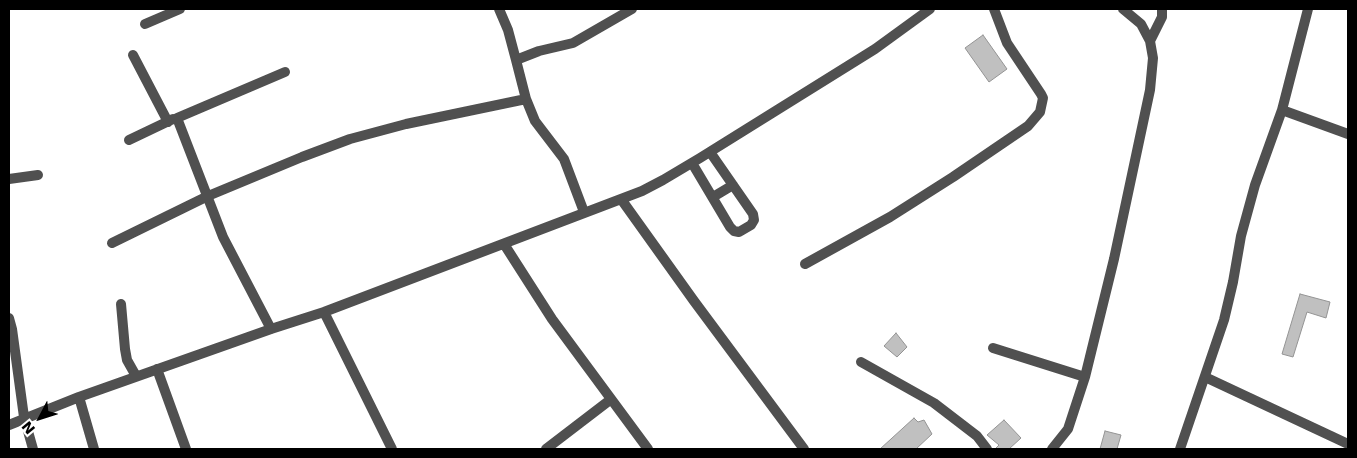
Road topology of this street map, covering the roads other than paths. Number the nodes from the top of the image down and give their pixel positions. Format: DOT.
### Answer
graph roads {
  1 [pos="180,9"];
  2 [pos="499,9"];
  3 [pos="632,9"];
  4 [pos="930,9"];
  5 [pos="994,9"];
  6 [pos="1123,9"];
  7 [pos="1162,9"];
  8 [pos="1308,9"];
  9 [pos="166,12"];
  10 [pos="145,24"];
  11 [pos="1150,41"];
  12 [pos="133,54"];
  13 [pos="516,60"];
  14 [pos="285,72"];
  15 [pos="526,100"];
  16 [pos="1282,110"];
  17 [pos="172,120"];
  18 [pos="1348,134"];
  19 [pos="129,140"];
  20 [pos="710,152"];
  21 [pos="692,163"];
  22 [pos="38,175"];
  23 [pos="9,179"];
  24 [pos="733,185"];
  25 [pos="208,196"];
  26 [pos="713,197"];
  27 [pos="621,199"];
  28 [pos="584,212"];
  29 [pos="112,243"];
  30 [pos="504,244"];
  31 [pos="805,264"];
  32 [pos="121,304"];
  33 [pos="324,312"];
  34 [pos="9,318"];
  35 [pos="271,329"];
  36 [pos="994,348"];
  37 [pos="861,362"];
  38 [pos="157,369"];
  39 [pos="136,376"];
  40 [pos="1085,377"];
  41 [pos="1205,377"];
  42 [pos="79,396"];
  43 [pos="610,400"];
  44 [pos="24,417"];
  45 [pos="9,424"];
  46 [pos="1348,444"];
  47 [pos="33,449"];
  48 [pos="94,449"];
  49 [pos="186,449"];
  50 [pos="392,449"];
  51 [pos="546,449"];
  52 [pos="648,449"];
  53 [pos="804,449"];
  54 [pos="987,449"];
  55 [pos="1052,449"];
  56 [pos="1180,449"];
  1 -- 9 [label="street"];
  2 -- 13 [label="street"];
  3 -- 13 [label="street"];
  4 -- 20 [label="street"];
  5 -- 31 [label="street"];
  6 -- 11 [label="street"];
  7 -- 11 [label="street"];
  8 -- 16 [label="street"];
  9 -- 10 [label="street"];
  11 -- 40 [label="street"];
  12 -- 17 [label="street"];
  13 -- 15 [label="street"];
  14 -- 17 [label="street"];
  15 -- 25 [label="street"];
  15 -- 28 [label="street"];
  16 -- 18 [label="street"];
  16 -- 41 [label="street"];
  17 -- 19 [label="street"];
  17 -- 25 [label="street"];
  20 -- 21 [label="street"];
  20 -- 24 [label="street"];
  21 -- 26 [label="street"];
  21 -- 27 [label="street"];
  22 -- 23 [label="street"];
  24 -- 26 [label="street"];
  24 -- 26 [label="street"];
  25 -- 29 [label="street"];
  25 -- 35 [label="street"];
  27 -- 28 [label="street"];
  27 -- 53 [label="street"];
  28 -- 30 [label="street"];
  30 -- 33 [label="street"];
  30 -- 43 [label="street"];
  32 -- 39 [label="street"];
  33 -- 35 [label="street"];
  33 -- 50 [label="street"];
  34 -- 44 [label="street"];
  35 -- 38 [label="street"];
  36 -- 40 [label="street"];
  37 -- 54 [label="street"];
  38 -- 39 [label="street"];
  38 -- 49 [label="street"];
  39 -- 42 [label="street"];
  40 -- 55 [label="street"];
  41 -- 46 [label="street"];
  41 -- 56 [label="street"];
  42 -- 44 [label="street"];
  42 -- 48 [label="street"];
  43 -- 51 [label="street"];
  43 -- 52 [label="street"];
  44 -- 45 [label="street"];
  44 -- 47 [label="street"];
}
